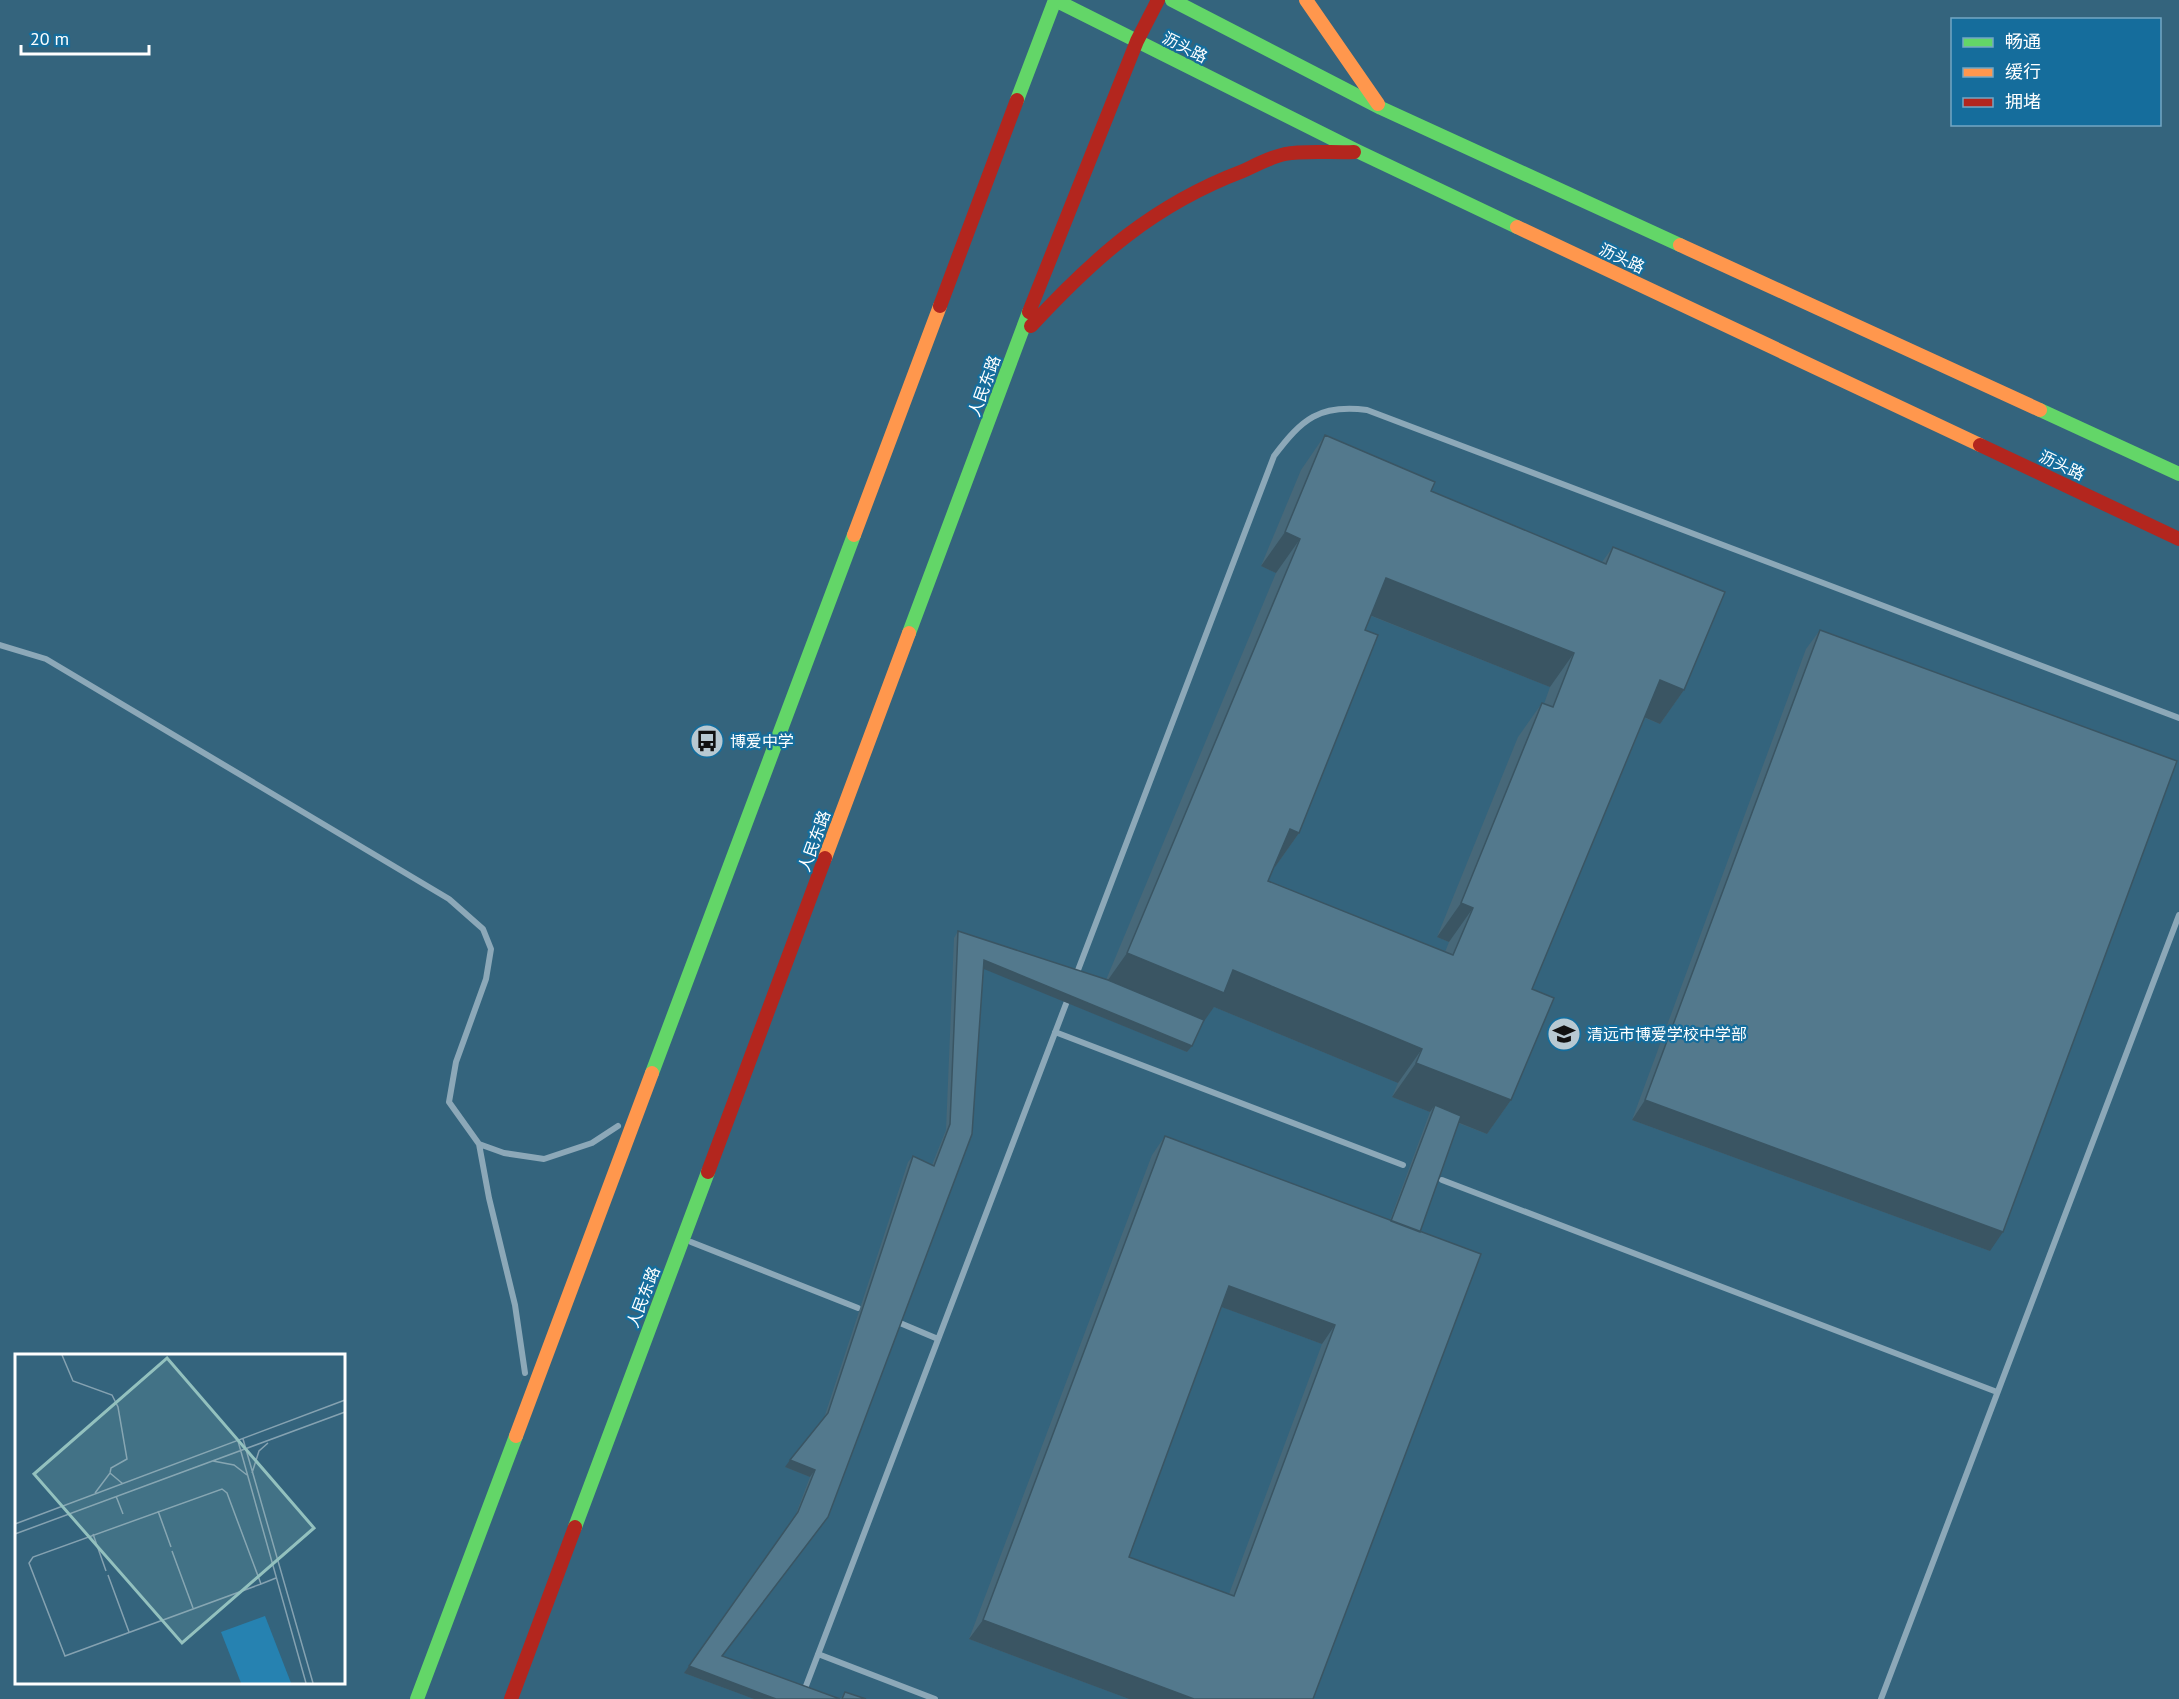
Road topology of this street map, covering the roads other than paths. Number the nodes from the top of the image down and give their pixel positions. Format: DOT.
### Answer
graph roads {
  1 [pos="1055,0"];
  2 [pos="1158,0"];
  3 [pos="1172,0"];
  4 [pos="1306,0"];
  5 [pos="1137,41"];
  6 [pos="1381,108"];
  7 [pos="1357,152"];
  8 [pos="1019,338"];
  9 [pos="2179,474"];
  10 [pos="2179,538"];
  11 [pos="0,645"];
  12 [pos="2179,718"];
  13 [pos="2179,915"];
  14 [pos="1055,1032"];
  15 [pos="637,1115"];
  16 [pos="479,1144"];
  17 [pos="1403,1165"];
  18 [pos="1442,1180"];
  19 [pos="683,1239"];
  20 [pos="858,1308"];
  21 [pos="900,1323"];
  22 [pos="938,1339"];
  23 [pos="526,1379"];
  24 [pos="1997,1392"];
  25 [pos="818,1654"];
  26 [pos="417,1699"];
  27 [pos="511,1699"];
  28 [pos="801,1699"];
  29 [pos="935,1699"];
  30 [pos="1881,1699"];
  1 -- 5 [label="main road, 沥头路"];
  1 -- 15 [label="main road"];
  2 -- 5 [label="main road, 人民东路"];
  3 -- 6 [label="main road"];
  4 -- 6 [label="main road"];
  5 -- 7 [label="main road, 沥头路"];
  5 -- 8 [label="main road, 人民东路"];
  6 -- 9 [label="main road"];
  7 -- 8 [label="main road"];
  7 -- 10 [label="main road, 沥头路"];
  8 -- 19 [label="main road, 人民东路"];
  11 -- 16 [label="street"];
  12 -- 14 [label="street"];
  13 -- 24 [label="street"];
  14 -- 17 [label="street"];
  14 -- 22 [label="street"];
  15 -- 16 [label="street"];
  15 -- 26 [label="main road"];
  16 -- 23 [label="street"];
  18 -- 24 [label="street"];
  19 -- 20 [label="street"];
  19 -- 27 [label="main road, 人民东路"];
  21 -- 22 [label="street"];
  22 -- 25 [label="street"];
  24 -- 30 [label="street"];
  25 -- 28 [label="street"];
  25 -- 29 [label="street"];
}
